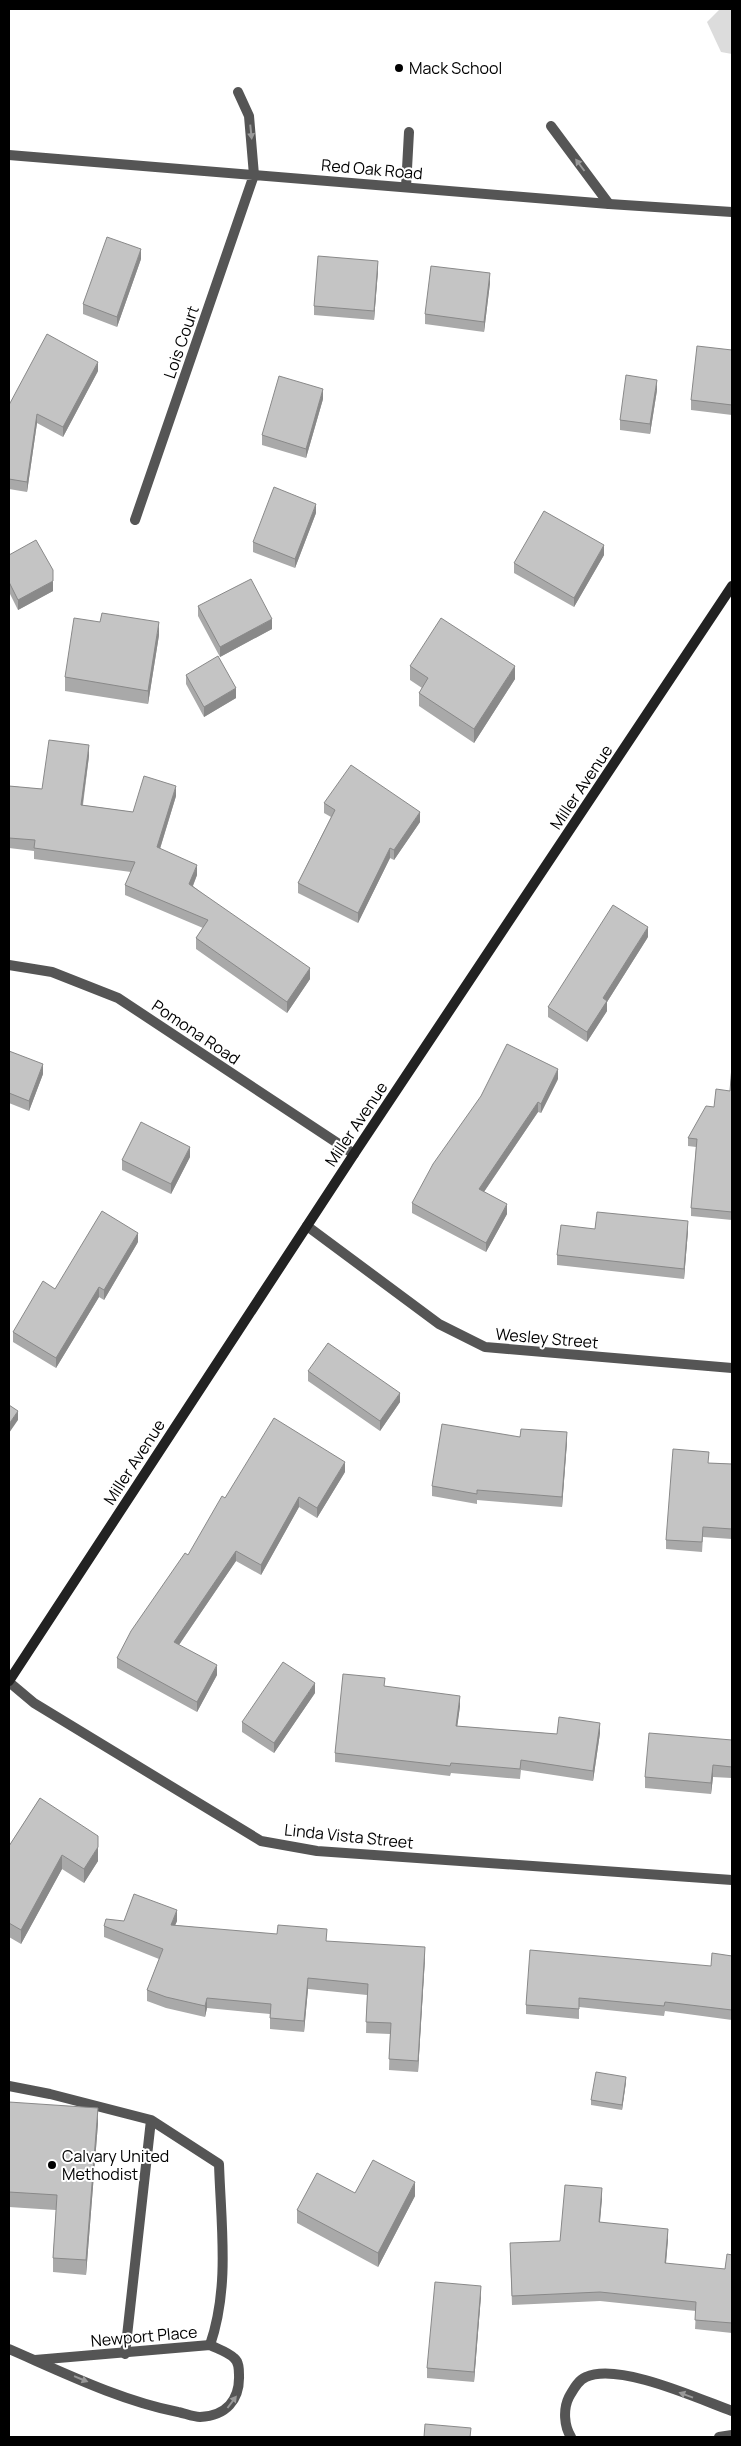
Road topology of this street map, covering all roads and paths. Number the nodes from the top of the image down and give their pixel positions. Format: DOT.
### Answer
graph roads {
  1 [pos="238,92"];
  2 [pos="551,126"];
  3 [pos="409,132"];
  4 [pos="9,155"];
  5 [pos="254,174"];
  6 [pos="406,187"];
  7 [pos="610,204"];
  8 [pos="732,212"];
  9 [pos="135,520"];
  10 [pos="732,586"];
  11 [pos="9,965"];
  12 [pos="354,1154"];
  13 [pos="306,1226"];
  14 [pos="732,1368"];
  15 [pos="9,1681"];
  16 [pos="732,1880"];
  17 [pos="9,2086"];
  18 [pos="151,2120"];
  19 [pos="210,2345"];
  20 [pos="9,2349"];
  21 [pos="124,2354"];
  22 [pos="36,2360"];
  23 [pos="732,2411"];
  24 [pos="732,2434"];
  25 [pos="571,2437"];
  26 [pos="719,2437"];
  1 -- 5 [label="street, one-way"];
  7 -- 2 [label="street, one-way"];
  3 -- 6 [label="street"];
  4 -- 5 [label="street, Red Oak Road"];
  5 -- 6 [label="street, Red Oak Road"];
  5 -- 9 [label="street, Lois Court"];
  6 -- 7 [label="street, Red Oak Road"];
  7 -- 8 [label="street, Red Oak Road"];
  10 -- 12 [label="main road, Miller Avenue"];
  11 -- 12 [label="street, Pomona Road"];
  12 -- 13 [label="main road, Miller Avenue"];
  13 -- 14 [label="street, Wesley Street"];
  13 -- 15 [label="main road, Miller Avenue"];
  15 -- 16 [label="street, Linda Vista Street"];
  17 -- 18 [label="street"];
  18 -- 19 [label="street"];
  18 -- 21 [label="street"];
  19 -- 21 [label="street, Newport Place"];
  22 -- 19 [label="street, Newport Place, one-way"];
  20 -- 22 [label="street, Newport Place"];
  21 -- 22 [label="street, Newport Place"];
  23 -- 25 [label="street, one-way"];
  24 -- 26 [label="street"];
}
